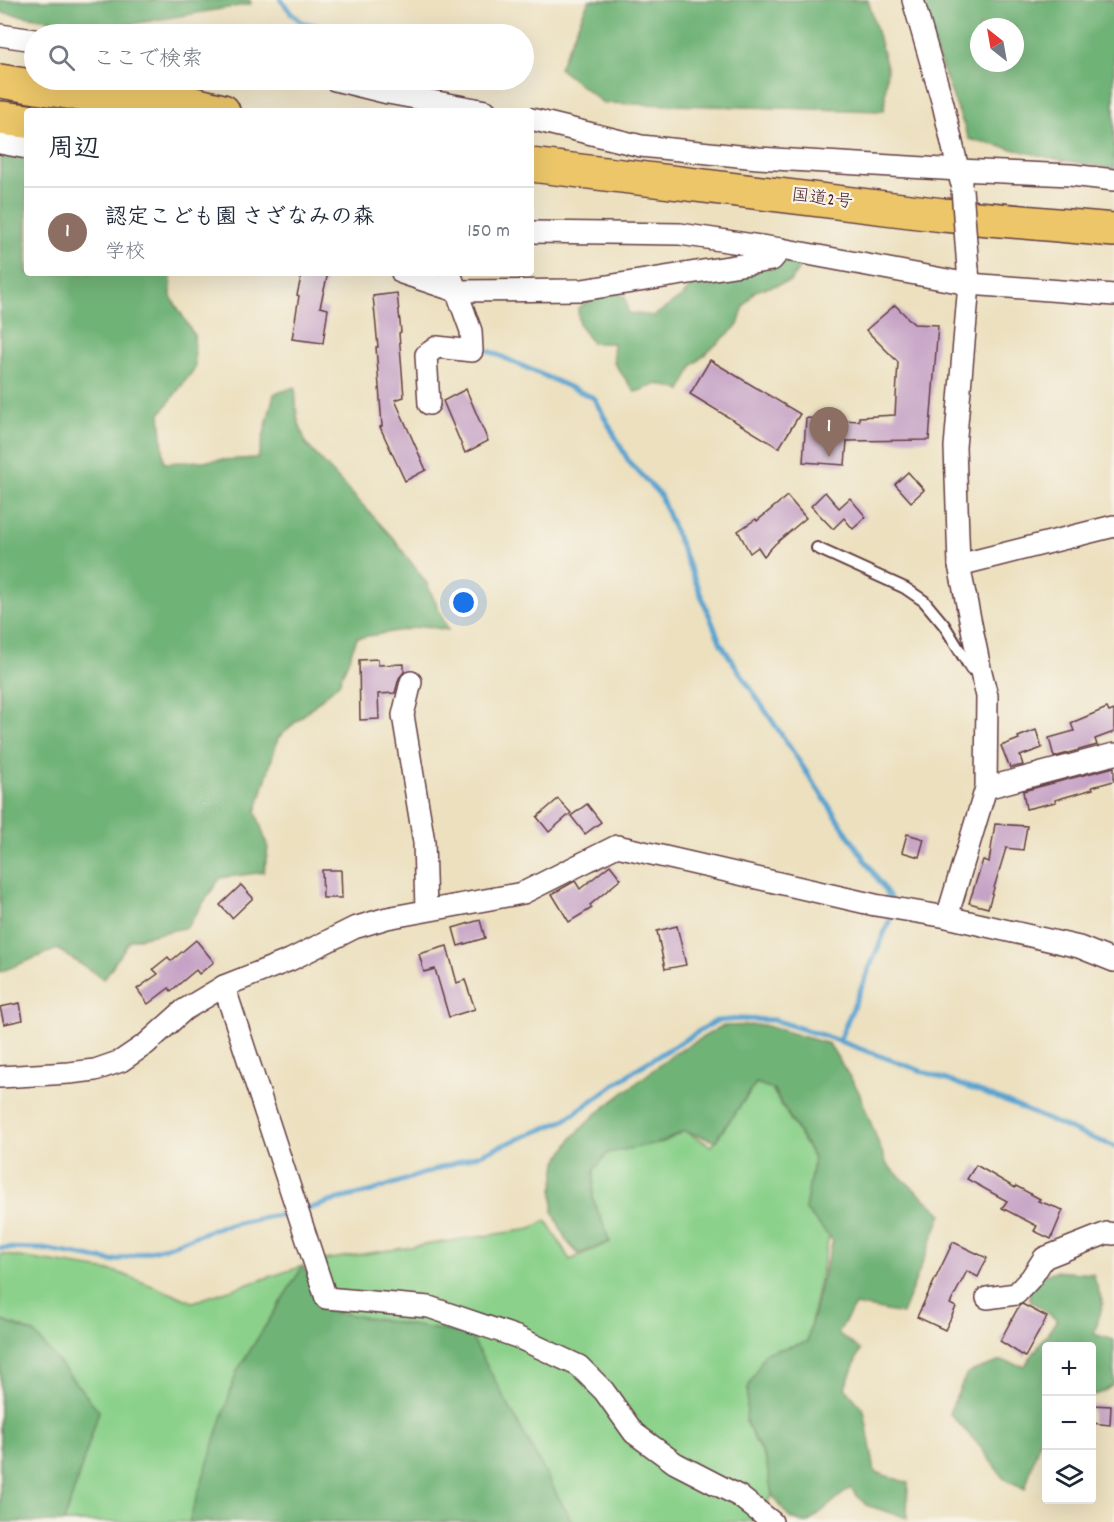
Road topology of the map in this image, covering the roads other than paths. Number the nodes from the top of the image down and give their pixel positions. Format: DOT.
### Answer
graph roads {
  1 [pos="913,0"];
  2 [pos="0,35"];
  3 [pos="24,39"];
  4 [pos="0,59"];
  5 [pos="24,64"];
  6 [pos="0,81"];
  7 [pos="24,85"];
  8 [pos="55,90"];
  9 [pos="135,90"];
  10 [pos="376,90"];
  11 [pos="165,108"];
  12 [pos="210,108"];
  13 [pos="470,108"];
  14 [pos="0,118"];
  15 [pos="534,120"];
  16 [pos="24,121"];
  17 [pos="0,143"];
  18 [pos="24,147"];
  19 [pos="534,165"];
  20 [pos="961,179"];
  21 [pos="1114,180"];
  22 [pos="1114,230"];
  23 [pos="534,232"];
  24 [pos="781,249"];
  25 [pos="419,276"];
  26 [pos="969,277"];
  27 [pos="453,282"];
  28 [pos="1114,295"];
  29 [pos="429,404"];
  30 [pos="1114,526"];
  31 [pos="817,548"];
  32 [pos="959,565"];
  33 [pos="980,668"];
  34 [pos="411,682"];
  35 [pos="1114,754"];
  36 [pos="986,788"];
  37 [pos="426,910"];
  38 [pos="947,917"];
  39 [pos="1114,961"];
  40 [pos="224,986"];
  41 [pos="0,1077"];
  42 [pos="1114,1234"];
  43 [pos="987,1298"];
  44 [pos="772,1522"];
  1 -- 20 [label="street"];
  2 -- 3 [label="street"];
  4 -- 5 [label="highway"];
  6 -- 7 [label="highway"];
  8 -- 11 [label="highway"];
  9 -- 12 [label="highway"];
  10 -- 13 [label="street"];
  14 -- 16 [label="highway"];
  15 -- 20 [label="street"];
  17 -- 18 [label="street"];
  19 -- 22 [label="highway, 国道2号"];
  20 -- 21 [label="street"];
  20 -- 26 [label="street, bridge"];
  23 -- 24 [label="street"];
  24 -- 26 [label="street"];
  24 -- 27 [label="street"];
  25 -- 27 [label="street"];
  26 -- 28 [label="street"];
  26 -- 32 [label="street"];
  27 -- 29 [label="street"];
  30 -- 32 [label="street"];
  31 -- 33 [label="lane"];
  32 -- 33 [label="street"];
  33 -- 36 [label="street"];
  34 -- 37 [label="street"];
  35 -- 36 [label="street"];
  36 -- 38 [label="street"];
  37 -- 38 [label="street"];
  37 -- 40 [label="street"];
  38 -- 39 [label="street"];
  40 -- 41 [label="street"];
  40 -- 44 [label="street"];
  42 -- 43 [label="street"];
}
